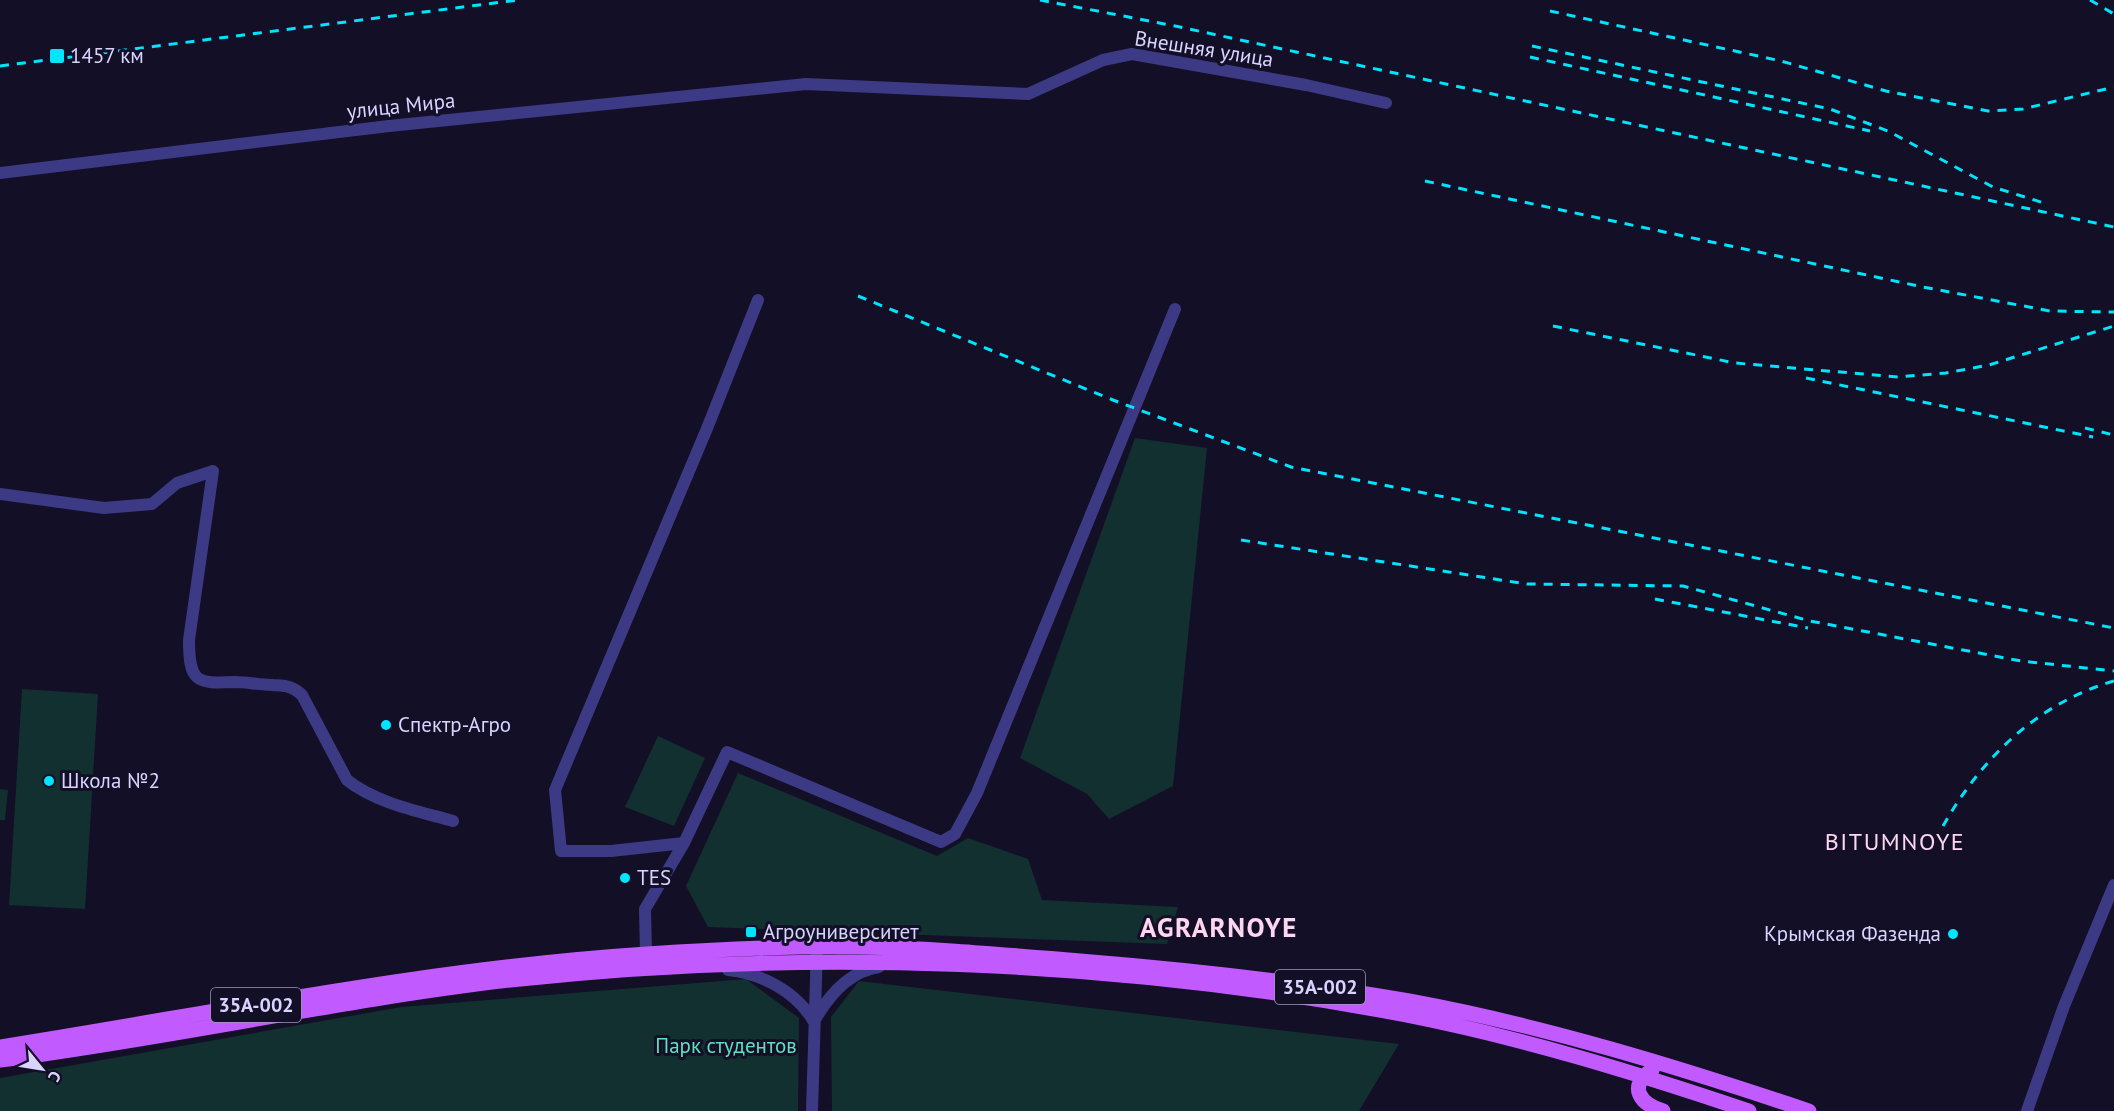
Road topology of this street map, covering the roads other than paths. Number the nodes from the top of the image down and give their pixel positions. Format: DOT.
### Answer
graph roads {
  1 [pos="806,84"];
  2 [pos="1386,103"];
  3 [pos="0,173"];
  4 [pos="758,300"];
  5 [pos="1175,309"];
  6 [pos="0,494"];
  7 [pos="453,821"];
  8 [pos="684,843"];
  9 [pos="2114,885"];
  10 [pos="817,946"];
  11 [pos="646,954"];
  12 [pos="817,963"];
  13 [pos="900,964"];
  14 [pos="702,966"];
  15 [pos="814,1022"];
  16 [pos="0,1047"];
  17 [pos="0,1060"];
  18 [pos="1668,1064"];
  19 [pos="1644,1076"];
  20 [pos="812,1111"];
  21 [pos="1663,1111"];
  22 [pos="1749,1111"];
  23 [pos="1809,1111"];
  24 [pos="2026,1111"];
  1 -- 2 [label="street, Внешняя улица"];
  1 -- 3 [label="street, улица Мира"];
  4 -- 8 [label="street"];
  5 -- 8 [label="street"];
  6 -- 7 [label="street"];
  8 -- 11 [label="street"];
  9 -- 24 [label="street"];
  10 -- 11 [label="main road, 35А-002"];
  10 -- 12 [label="street"];
  10 -- 18 [label="main road, 35А-002"];
  11 -- 16 [label="main road, 35А-002"];
  12 -- 13 [label="main road, 35А-002"];
  12 -- 14 [label="main road, 35А-002"];
  12 -- 15 [label="street"];
  13 -- 15 [label="street"];
  13 -- 19 [label="main road, 35А-002"];
  14 -- 15 [label="street"];
  14 -- 17 [label="main road, 35А-002"];
  15 -- 20 [label="street"];
  18 -- 19 [label="main road"];
  18 -- 23 [label="main road, 35А-002"];
  19 -- 21 [label="main road"];
  19 -- 22 [label="main road, 35А-002"];
}
